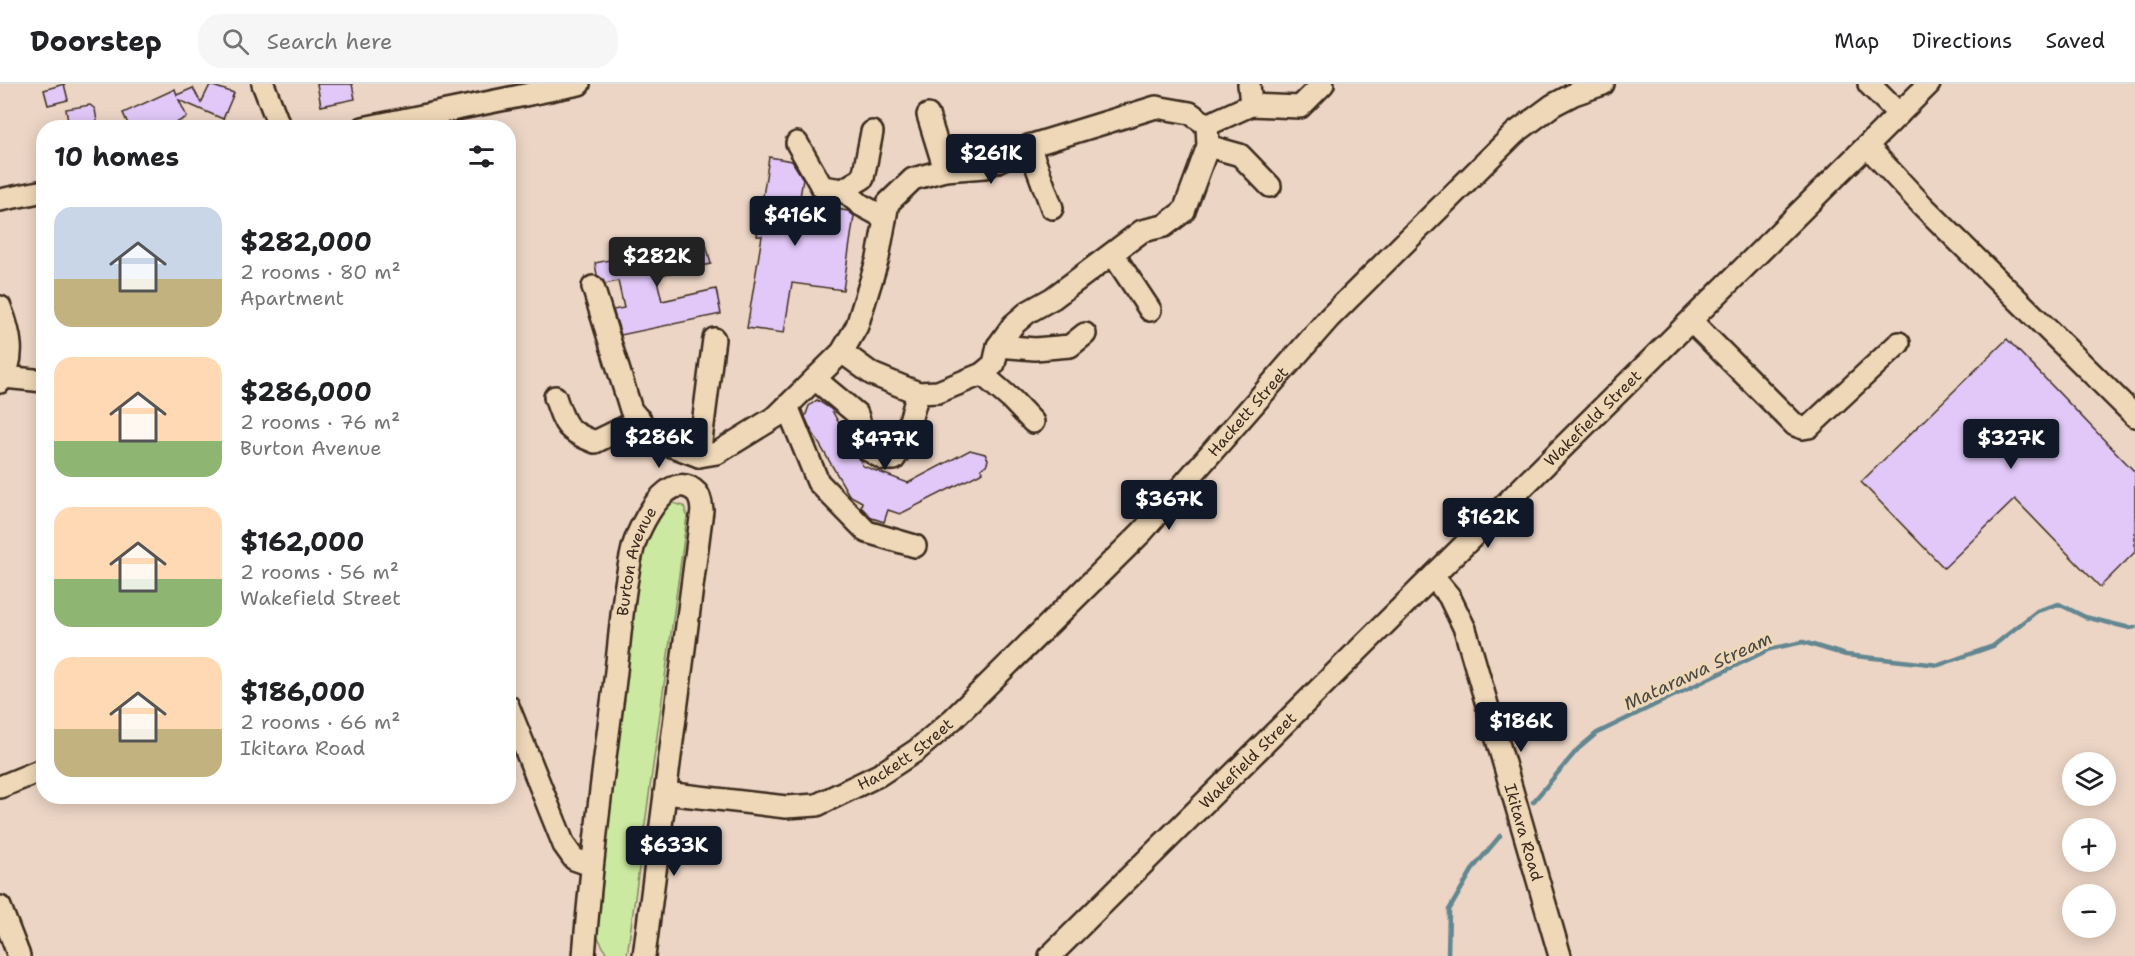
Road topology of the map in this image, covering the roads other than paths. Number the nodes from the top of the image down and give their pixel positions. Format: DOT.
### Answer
graph roads {
  1 [pos="263,84"];
  2 [pos="579,84"];
  3 [pos="1323,84"];
  4 [pos="1603,84"];
  5 [pos="1869,84"];
  6 [pos="1929,84"];
  7 [pos="1250,94"];
  8 [pos="1899,114"];
  9 [pos="928,115"];
  10 [pos="277,120"];
  11 [pos="402,120"];
  12 [pos="1208,125"];
  13 [pos="872,132"];
  14 [pos="797,143"];
  15 [pos="1029,146"];
  16 [pos="1209,146"];
  17 [pos="1867,146"];
  18 [pos="945,170"];
  19 [pos="1270,186"];
  20 [pos="843,190"];
  21 [pos="36,193"];
  22 [pos="0,200"];
  23 [pos="1052,208"];
  24 [pos="885,218"];
  25 [pos="1113,254"];
  26 [pos="593,287"];
  27 [pos="0,307"];
  28 [pos="1150,310"];
  29 [pos="1691,321"];
  30 [pos="1085,334"];
  31 [pos="714,339"];
  32 [pos="1899,343"];
  33 [pos="998,346"];
  34 [pos="842,352"];
  35 [pos="982,374"];
  36 [pos="815,379"];
  37 [pos="2,380"];
  38 [pos="36,381"];
  39 [pos="918,393"];
  40 [pos="555,397"];
  41 [pos="787,406"];
  42 [pos="2135,416"];
  43 [pos="640,420"];
  44 [pos="1033,422"];
  45 [pos="676,448"];
  46 [pos="699,456"];
  47 [pos="680,486"];
  48 [pos="915,546"];
  49 [pos="1433,577"];
  50 [pos="516,726"];
  51 [pos="36,772"];
  52 [pos="0,787"];
  53 [pos="665,793"];
  54 [pos="591,865"];
  55 [pos="0,908"];
  56 [pos="19,956"];
  57 [pos="584,956"];
  58 [pos="644,956"];
  59 [pos="1050,956"];
  60 [pos="1560,956"];
  1 -- 10 [label="street"];
  2 -- 11 [label="street"];
  3 -- 7 [label="street"];
  4 -- 53 [label="street, Hackett Street"];
  5 -- 8 [label="street"];
  6 -- 8 [label="street, Wakefield Street"];
  7 -- 12 [label="street"];
  8 -- 17 [label="street, Wakefield Street"];
  9 -- 18 [label="street"];
  12 -- 15 [label="street"];
  12 -- 16 [label="street"];
  13 -- 20 [label="street"];
  14 -- 20 [label="street"];
  15 -- 18 [label="street"];
  15 -- 23 [label="street"];
  16 -- 19 [label="street"];
  16 -- 25 [label="street"];
  17 -- 29 [label="street, Wakefield Street"];
  17 -- 42 [label="street"];
  18 -- 24 [label="street"];
  20 -- 24 [label="street"];
  21 -- 22 [label="street"];
  24 -- 34 [label="street"];
  25 -- 28 [label="street"];
  25 -- 33 [label="street"];
  26 -- 43 [label="street"];
  27 -- 37 [label="street"];
  29 -- 32 [label="street"];
  29 -- 49 [label="street, Wakefield Street"];
  30 -- 33 [label="street"];
  31 -- 46 [label="street"];
  33 -- 35 [label="street"];
  34 -- 36 [label="street"];
  34 -- 39 [label="street"];
  35 -- 39 [label="street"];
  35 -- 44 [label="street"];
  36 -- 39 [label="street"];
  36 -- 41 [label="street"];
  37 -- 38 [label="street"];
  40 -- 43 [label="street"];
  41 -- 46 [label="street"];
  41 -- 48 [label="street"];
  43 -- 45 [label="street"];
  45 -- 46 [label="street"];
  45 -- 47 [label="street"];
  47 -- 53 [label="street"];
  47 -- 54 [label="street, Burton Avenue"];
  49 -- 59 [label="street, Wakefield Street"];
  49 -- 60 [label="street, Ikitara Road"];
  50 -- 54 [label="street"];
  51 -- 52 [label="street"];
  53 -- 58 [label="street"];
  54 -- 57 [label="street, Burton Avenue"];
  55 -- 56 [label="street"];
}
